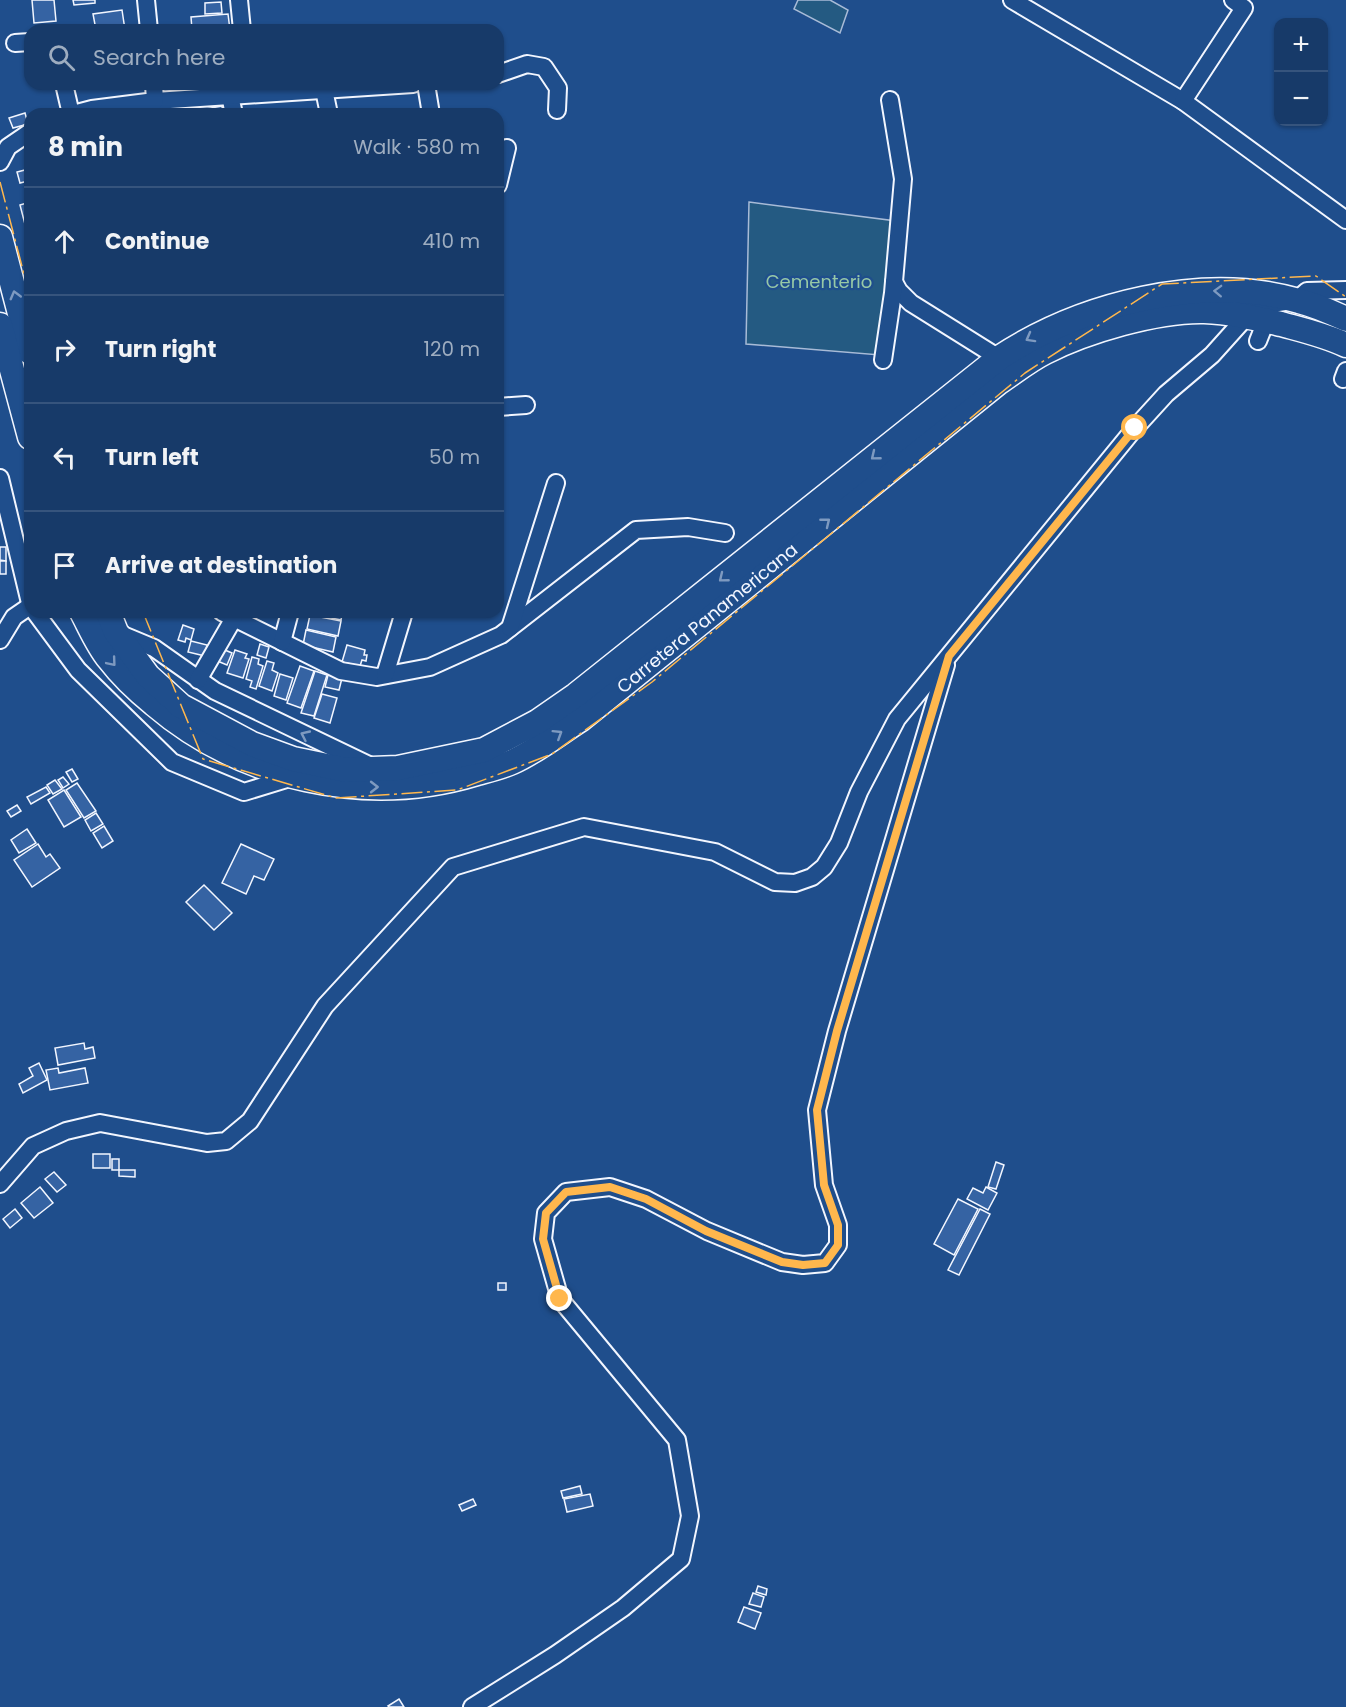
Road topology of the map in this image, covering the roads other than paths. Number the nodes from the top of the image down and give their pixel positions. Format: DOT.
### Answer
graph roads {
  1 [pos="146,0"];
  2 [pos="239,0"];
  3 [pos="1018,2"];
  4 [pos="1242,3"];
  5 [pos="148,24"];
  6 [pos="241,24"];
  7 [pos="504,72"];
  8 [pos="66,90"];
  9 [pos="154,90"];
  10 [pos="247,90"];
  11 [pos="324,90"];
  12 [pos="427,90"];
  13 [pos="230,96"];
  14 [pos="890,100"];
  15 [pos="155,101"];
  16 [pos="1183,102"];
  17 [pos="70,108"];
  18 [pos="100,108"];
  19 [pos="233,108"];
  20 [pos="328,108"];
  21 [pos="430,108"];
  22 [pos="557,110"];
  23 [pos="24,136"];
  24 [pos="507,148"];
  25 [pos="504,160"];
  26 [pos="0,162"];
  27 [pos="1346,220"];
  28 [pos="0,237"];
  29 [pos="894,282"];
  30 [pos="1345,291"];
  31 [pos="1297,300"];
  32 [pos="1346,320"];
  33 [pos="1249,323"];
  34 [pos="0,325"];
  35 [pos="24,329"];
  36 [pos="1313,332"];
  37 [pos="1346,345"];
  38 [pos="999,358"];
  39 [pos="883,360"];
  40 [pos="526,405"];
  41 [pos="504,407"];
  42 [pos="24,415"];
  43 [pos="0,478"];
  44 [pos="556,483"];
  45 [pos="725,533"];
  46 [pos="24,580"];
  47 [pos="24,610"];
  48 [pos="39,618"];
  49 [pos="85,618"];
  50 [pos="227,618"];
  51 [pos="234,618"];
  52 [pos="288,618"];
  53 [pos="402,618"];
  54 [pos="112,622"];
  55 [pos="510,628"];
  56 [pos="0,640"];
  57 [pos="282,642"];
  58 [pos="949,656"];
  59 [pos="385,675"];
  60 [pos="198,680"];
  61 [pos="377,768"];
  62 [pos="292,777"];
  63 [pos="0,1184"];
  64 [pos="472,1707"];
  1 -- 5 [label="street"];
  2 -- 6 [label="street"];
  3 -- 16 [label="street"];
  4 -- 16 [label="street"];
  7 -- 22 [label="street"];
  8 -- 17 [label="street"];
  9 -- 15 [label="street"];
  10 -- 11 [label="street"];
  10 -- 13 [label="street"];
  11 -- 20 [label="street"];
  12 -- 21 [label="street"];
  13 -- 15 [label="street"];
  13 -- 19 [label="street"];
  14 -- 29 [label="street"];
  15 -- 18 [label="street"];
  16 -- 27 [label="street"];
  23 -- 26 [label="street"];
  24 -- 25 [label="street"];
  35 -- 28 [label="highway, one-way"];
  29 -- 38 [label="street"];
  29 -- 39 [label="street"];
  30 -- 31 [label="street"];
  31 -- 32 [label="highway, Carretera Panamericana"];
  31 -- 33 [label="street"];
  31 -- 36 [label="street"];
  31 -- 38 [label="highway, Carretera Panamericana, one-way"];
  33 -- 36 [label="highway, Carretera Panamericana"];
  33 -- 58 [label="street"];
  62 -- 33 [label="highway, Carretera Panamericana, one-way"];
  34 -- 42 [label="highway"];
  36 -- 37 [label="highway, Carretera Panamericana"];
  38 -- 61 [label="highway, Carretera Panamericana, one-way"];
  40 -- 41 [label="street"];
  43 -- 46 [label="street"];
  44 -- 55 [label="street"];
  45 -- 55 [label="street"];
  47 -- 56 [label="street"];
  48 -- 62 [label="street"];
  49 -- 62 [label="highway, Carretera Panamericana, one-way"];
  50 -- 60 [label="street"];
  51 -- 57 [label="street"];
  52 -- 57 [label="street"];
  53 -- 59 [label="street"];
  54 -- 60 [label="street"];
  54 -- 61 [label="highway, Carretera Panamericana"];
  55 -- 59 [label="street"];
  57 -- 59 [label="street"];
  58 -- 63 [label="street"];
  58 -- 64 [label="street"];
  61 -- 60 [label="street, one-way"];
}
